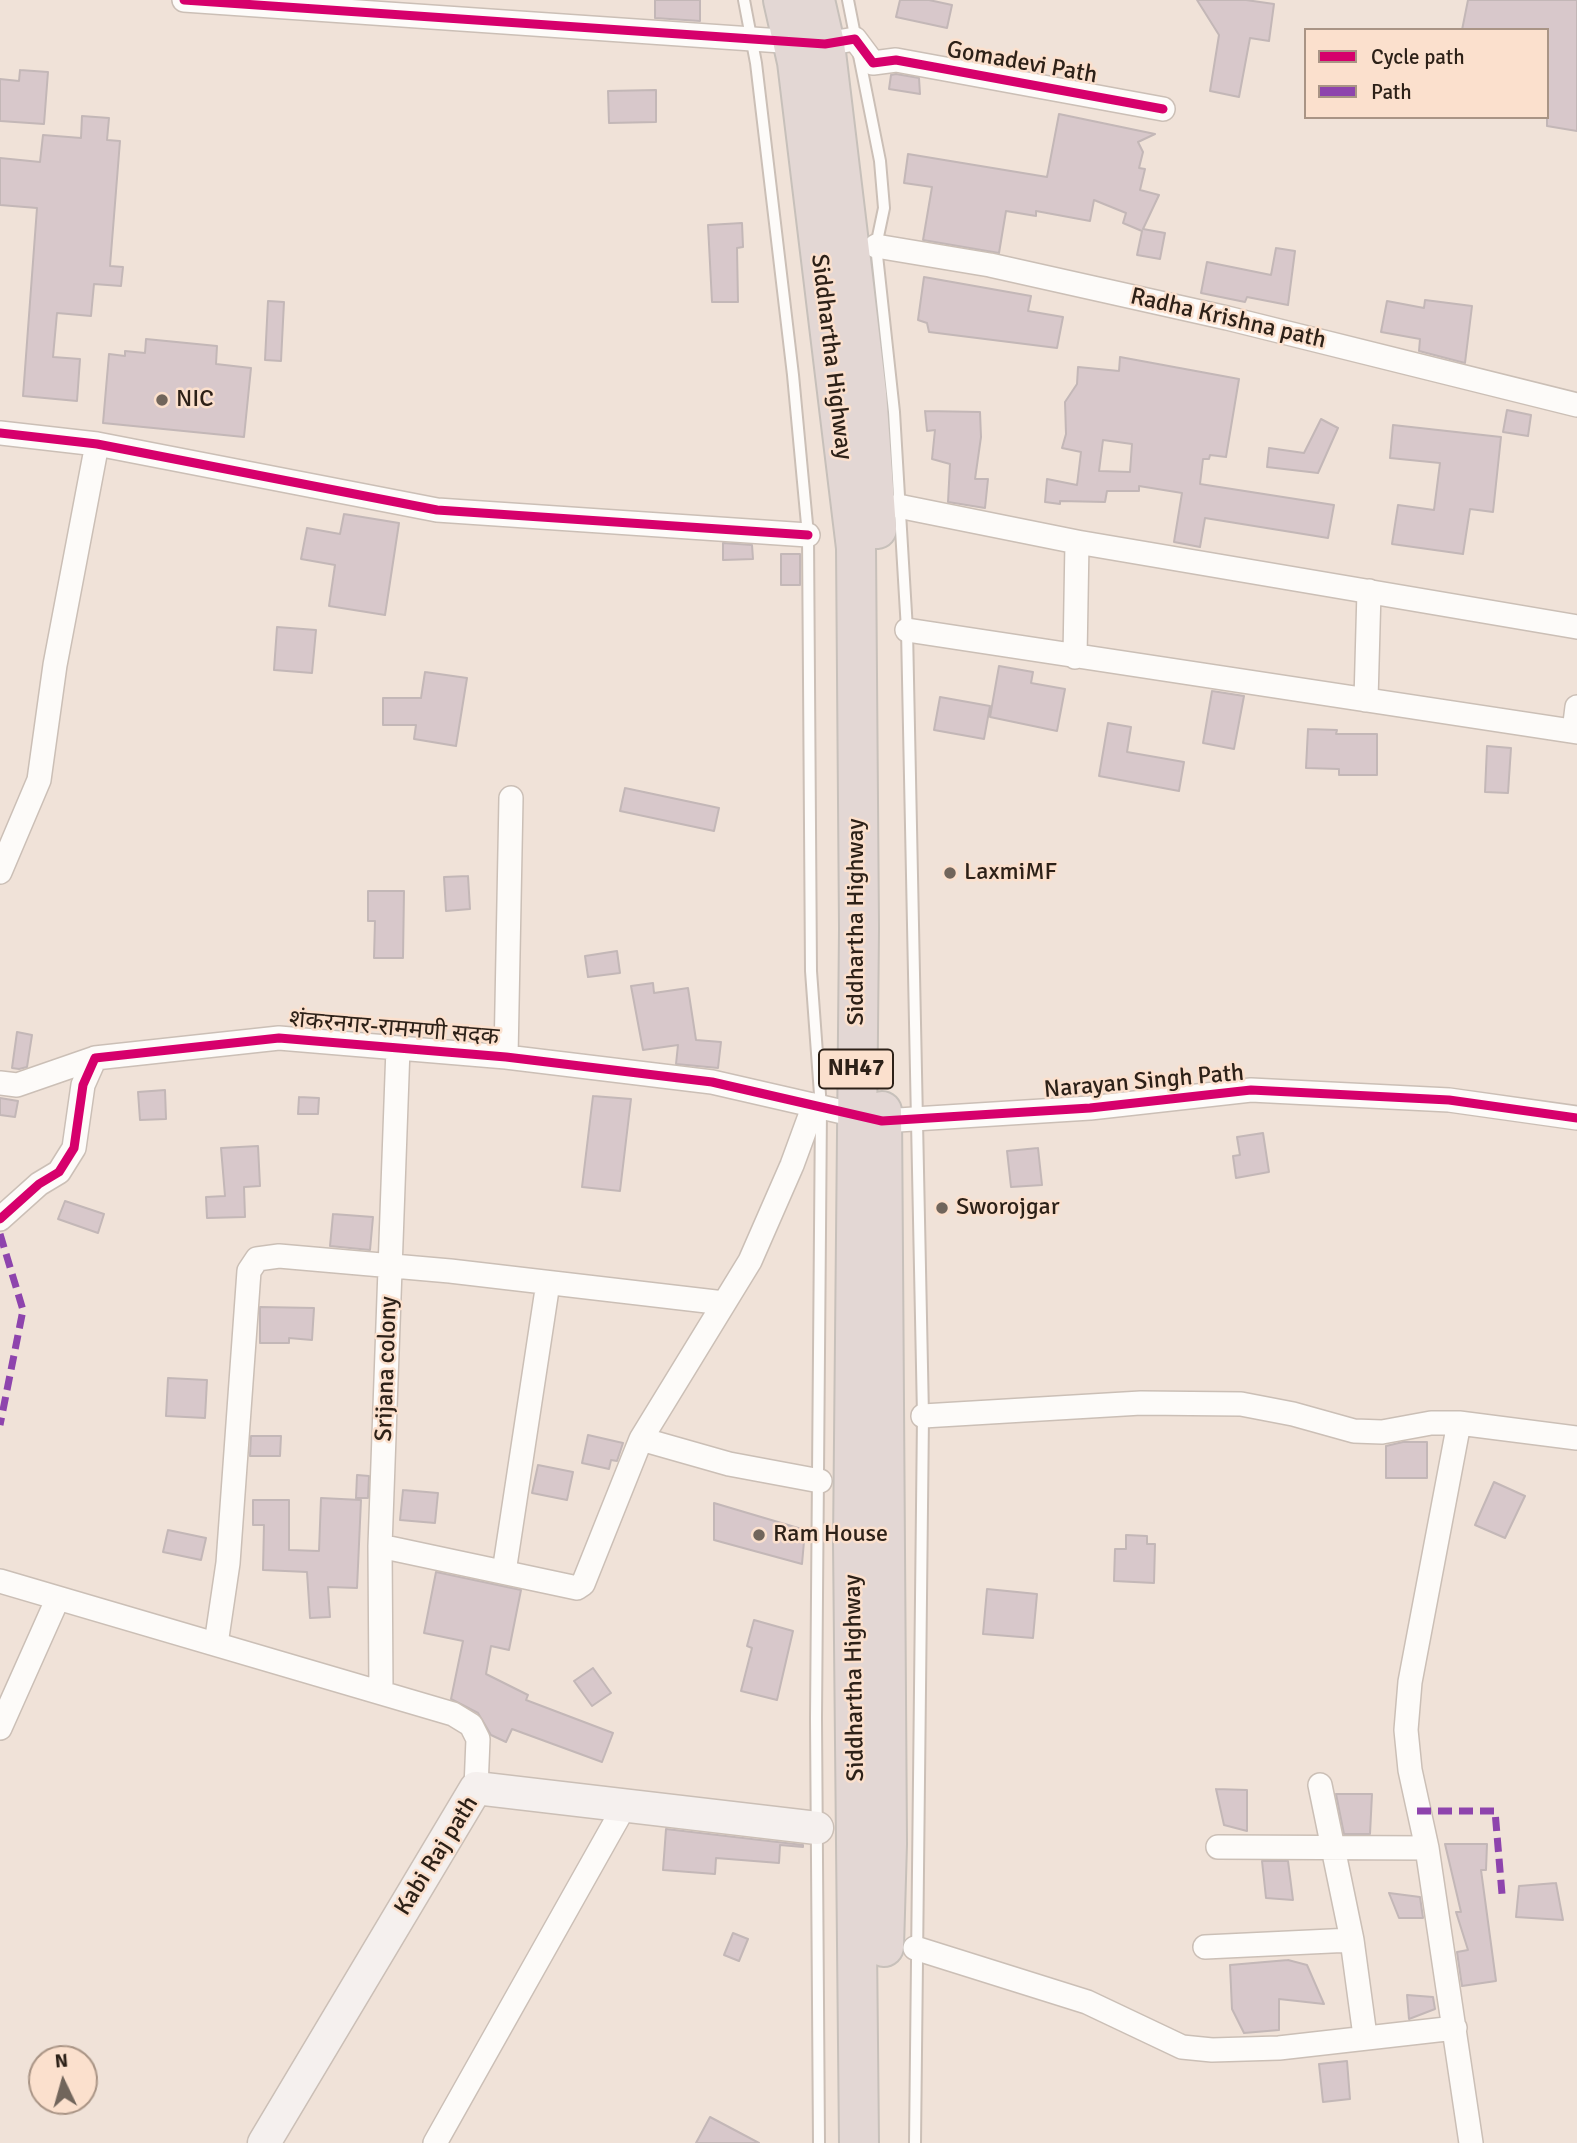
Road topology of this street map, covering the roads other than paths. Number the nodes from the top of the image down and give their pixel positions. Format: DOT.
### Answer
graph roads {
  1 [pos="184,0"];
  2 [pos="744,0"];
  3 [pos="783,0"];
  4 [pos="815,0"];
  5 [pos="848,0"];
  6 [pos="752,37"];
  7 [pos="824,41"];
  8 [pos="1163,109"];
  9 [pos="876,246"];
  10 [pos="1577,405"];
  11 [pos="0,433"];
  12 [pos="97,444"];
  13 [pos="898,506"];
  14 [pos="808,535"];
  15 [pos="1077,542"];
  16 [pos="1369,591"];
  17 [pos="1577,627"];
  18 [pos="907,630"];
  19 [pos="1075,657"];
  20 [pos="1366,700"];
  21 [pos="1577,707"];
  22 [pos="1576,732"];
  23 [pos="511,798"];
  24 [pos="6,848"];
  25 [pos="0,872"];
  26 [pos="398,1048"];
  27 [pos="506,1057"];
  28 [pos="95,1058"];
  29 [pos="0,1083"];
  30 [pos="858,1114"];
  31 [pos="1577,1118"];
  32 [pos="0,1219"];
  33 [pos="390,1266"];
  34 [pos="548,1283"];
  35 [pos="724,1303"];
  36 [pos="923,1416"];
  37 [pos="1459,1423"];
  38 [pos="1577,1438"];
  39 [pos="641,1439"];
  40 [pos="820,1481"];
  41 [pos="380,1546"];
  42 [pos="504,1572"];
  43 [pos="0,1581"];
  44 [pos="58,1598"];
  45 [pos="216,1644"];
  46 [pos="381,1691"];
  47 [pos="0,1728"];
  48 [pos="1320,1785"];
  49 [pos="476,1788"];
  50 [pos="624,1807"];
  51 [pos="817,1828"];
  52 [pos="1332,1845"];
  53 [pos="1218,1847"];
  54 [pos="1427,1848"];
  55 [pos="1352,1940"];
  56 [pos="1205,1947"];
  57 [pos="915,1948"];
  58 [pos="1455,2028"];
  59 [pos="1365,2036"];
  60 [pos="264,2143"];
  61 [pos="435,2143"];
  62 [pos="819,2143"];
  63 [pos="859,2143"];
  64 [pos="883,2143"];
  65 [pos="915,2143"];
  66 [pos="1471,2143"];
  1 -- 6 [label="street"];
  2 -- 6 [label="lane"];
  3 -- 7 [label="highway, Siddhartha Highway / NH47"];
  4 -- 7 [label="highway, Siddhartha Highway / NH47"];
  5 -- 7 [label="lane"];
  6 -- 7 [label="street"];
  6 -- 14 [label="lane"];
  7 -- 8 [label="street, Gomadevi Path"];
  7 -- 9 [label="lane"];
  7 -- 30 [label="highway, Siddhartha Highway / NH47"];
  9 -- 10 [label="street, Radha Krishna path"];
  9 -- 13 [label="lane"];
  11 -- 12 [label="street"];
  12 -- 14 [label="street"];
  12 -- 24 [label="street"];
  13 -- 15 [label="street"];
  13 -- 18 [label="lane"];
  14 -- 30 [label="lane"];
  15 -- 16 [label="street"];
  15 -- 19 [label="street"];
  16 -- 17 [label="street"];
  16 -- 20 [label="street"];
  18 -- 19 [label="street"];
  18 -- 30 [label="lane"];
  19 -- 20 [label="street"];
  20 -- 22 [label="street"];
  21 -- 22 [label="street"];
  23 -- 27 [label="street"];
  24 -- 25 [label="street"];
  26 -- 27 [label="street, शंकरनगर-राममणी सदक"];
  26 -- 28 [label="street, शंकरनगर-राममणी सदक"];
  26 -- 33 [label="street, Srijana colony"];
  27 -- 30 [label="street, शंकरनगर-राममणी सदक"];
  28 -- 29 [label="street, शंकरनगर-राममणी सदक"];
  28 -- 32 [label="street"];
  30 -- 31 [label="street, Narayan Singh Path"];
  30 -- 35 [label="street"];
  30 -- 36 [label="lane"];
  30 -- 40 [label="lane"];
  30 -- 63 [label="highway, Siddhartha Highway / NH47"];
  30 -- 64 [label="highway, Siddhartha Highway / NH47"];
  33 -- 34 [label="street"];
  33 -- 41 [label="street, Srijana colony"];
  33 -- 45 [label="street"];
  34 -- 35 [label="street"];
  34 -- 42 [label="street"];
  35 -- 39 [label="street"];
  36 -- 37 [label="street"];
  36 -- 57 [label="lane"];
  37 -- 38 [label="street"];
  37 -- 54 [label="street"];
  39 -- 40 [label="street"];
  39 -- 42 [label="street"];
  40 -- 51 [label="lane"];
  41 -- 42 [label="street"];
  41 -- 46 [label="street, Srijana colony"];
  43 -- 44 [label="street"];
  44 -- 45 [label="street"];
  44 -- 47 [label="street"];
  45 -- 46 [label="street"];
  46 -- 49 [label="street"];
  48 -- 52 [label="street"];
  49 -- 50 [label="street, Kabi Raj path"];
  49 -- 60 [label="street, Kabi Raj path"];
  50 -- 51 [label="street, Kabi Raj path"];
  50 -- 61 [label="street"];
  51 -- 62 [label="lane"];
  52 -- 53 [label="street"];
  52 -- 54 [label="street"];
  52 -- 55 [label="street"];
  54 -- 58 [label="street"];
  55 -- 56 [label="street"];
  55 -- 59 [label="street"];
  57 -- 59 [label="street"];
  57 -- 65 [label="lane"];
  58 -- 59 [label="street"];
  58 -- 66 [label="street"];
}
